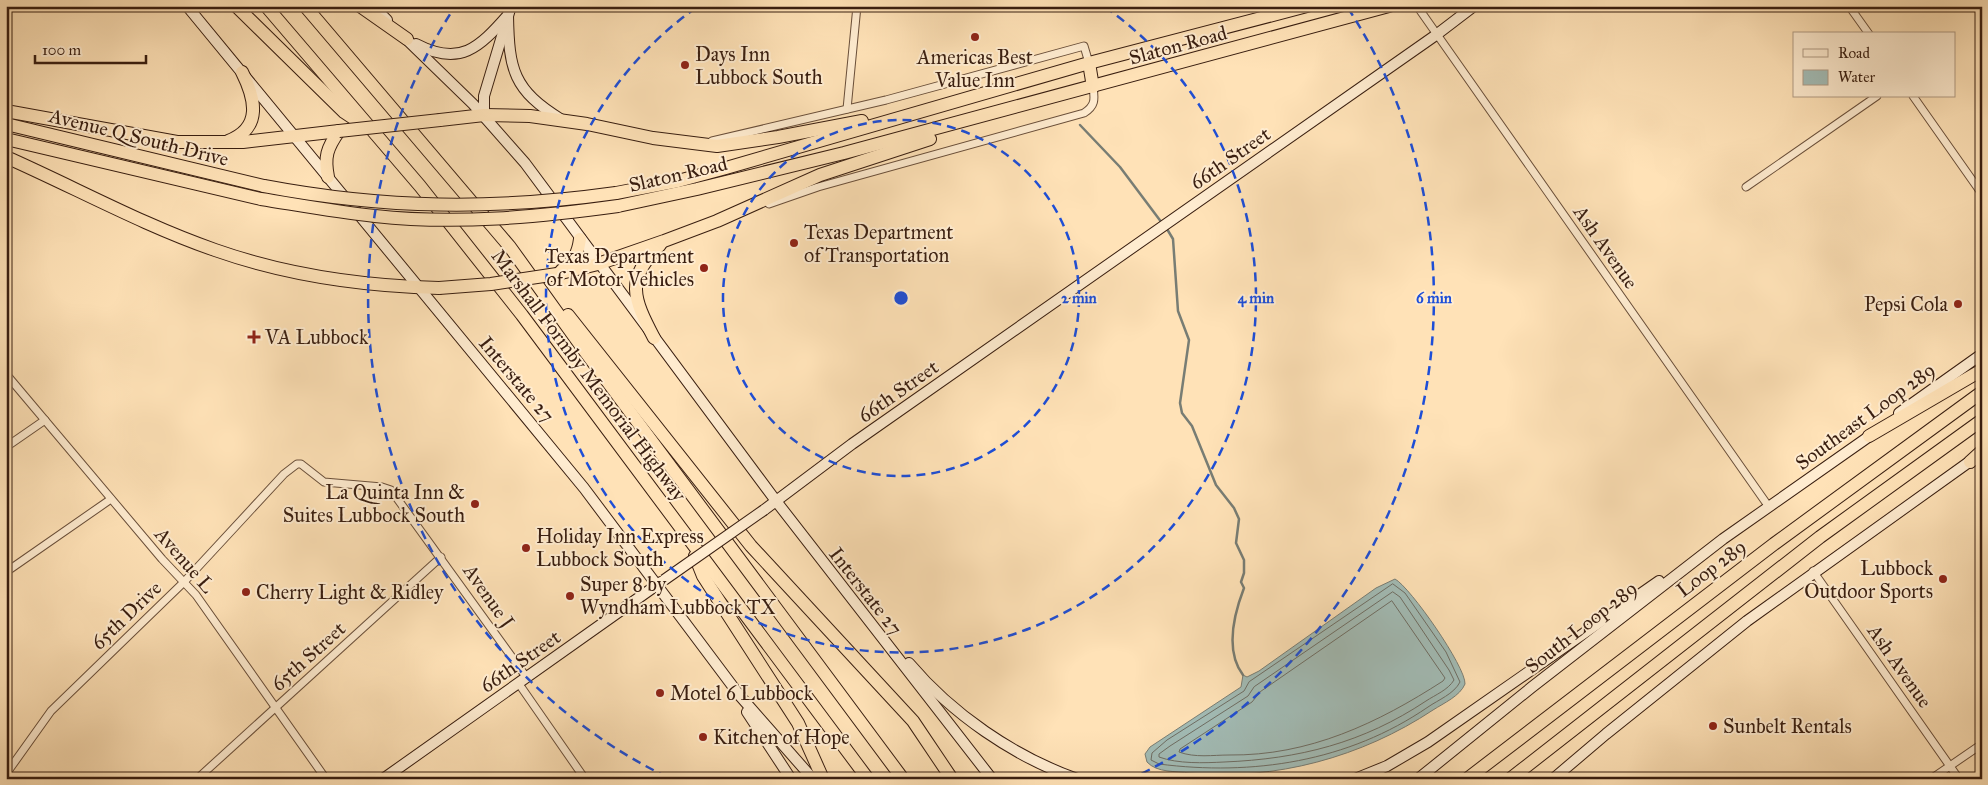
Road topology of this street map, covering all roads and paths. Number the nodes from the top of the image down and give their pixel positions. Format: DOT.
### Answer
graph roads {
  1 [pos="187,6"];
  2 [pos="236,6"];
  3 [pos="266,6"];
  4 [pos="305,6"];
  5 [pos="360,6"];
  6 [pos="373,6"];
  7 [pos="857,6"];
  8 [pos="1307,6"];
  9 [pos="1389,6"];
  10 [pos="1416,6"];
  11 [pos="1474,6"];
  12 [pos="1849,6"];
  13 [pos="509,11"];
  14 [pos="1868,32"];
  15 [pos="1436,35"];
  16 [pos="407,39"];
  17 [pos="1089,63"];
  18 [pos="242,72"];
  19 [pos="1093,88"];
  20 [pos="1873,98"];
  21 [pos="1914,98"];
  22 [pos="847,109"];
  23 [pos="1013,109"];
  24 [pos="6,111"];
  25 [pos="919,112"];
  26 [pos="484,115"];
  27 [pos="563,120"];
  28 [pos="6,124"];
  29 [pos="339,131"];
  30 [pos="375,134"];
  31 [pos="293,135"];
  32 [pos="6,138"];
  33 [pos="223,142"];
  34 [pos="695,143"];
  35 [pos="6,157"];
  36 [pos="328,177"];
  37 [pos="1746,187"];
  38 [pos="263,193"];
  39 [pos="1982,194"];
  40 [pos="617,200"];
  41 [pos="717,221"];
  42 [pos="580,239"];
  43 [pos="664,241"];
  44 [pos="510,247"];
  45 [pos="598,264"];
  46 [pos="557,274"];
  47 [pos="418,287"];
  48 [pos="654,338"];
  49 [pos="1982,354"];
  50 [pos="1982,370"];
  51 [pos="6,374"];
  52 [pos="1982,392"];
  53 [pos="45,420"];
  54 [pos="1982,420"];
  55 [pos="1869,436"];
  56 [pos="6,447"];
  57 [pos="1982,452"];
  58 [pos="1970,462"];
  59 [pos="297,464"];
  60 [pos="111,498"];
  61 [pos="776,501"];
  62 [pos="1769,507"];
  63 [pos="689,539"];
  64 [pos="1723,539"];
  65 [pos="441,557"];
  66 [pos="823,564"];
  67 [pos="1814,571"];
  68 [pos="6,572"];
  69 [pos="184,582"];
  70 [pos="660,583"];
  71 [pos="523,681"];
  72 [pos="730,684"];
  73 [pos="275,708"];
  74 [pos="1606,734"];
  75 [pos="1982,744"];
  76 [pos="1950,766"];
  77 [pos="6,774"];
  78 [pos="197,779"];
  79 [pos="326,779"];
  80 [pos="383,779"];
  81 [pos="586,779"];
  82 [pos="791,779"];
  83 [pos="813,779"];
  84 [pos="823,779"];
  85 [pos="868,779"];
  86 [pos="902,779"];
  87 [pos="952,779"];
  88 [pos="992,779"];
  89 [pos="1077,779"];
  90 [pos="1355,779"];
  91 [pos="1418,779"];
  92 [pos="1467,779"];
  93 [pos="1510,779"];
  94 [pos="1554,779"];
  95 [pos="1560,779"];
  96 [pos="1931,779"];
  97 [pos="1959,779"];
  1 -- 18 [label="main road, Interstate 27"];
  2 -- 30 [label="highway"];
  3 -- 30 [label="highway, Marshall Formby Memorial Highway"];
  4 -- 44 [label="highway, Marshall Formby Memorial Highway"];
  5 -- 16 [label="highway"];
  6 -- 16 [label="main road, Interstate 27"];
  7 -- 22 [label="street"];
  8 -- 17 [label="highway, Slaton Road"];
  9 -- 19 [label="highway, Slaton Road"];
  10 -- 15 [label="street, Ash Avenue"];
  11 -- 15 [label="main road, 66th Street"];
  12 -- 14 [label="street"];
  13 -- 16 [label="main road"];
  13 -- 26 [label="main road"];
  13 -- 27 [label="main road"];
  15 -- 61 [label="main road, 66th Street"];
  15 -- 62 [label="street, Ash Avenue"];
  16 -- 26 [label="main road, Interstate 27"];
  17 -- 19 [label="highway"];
  17 -- 22 [label="street, Slaton Road"];
  17 -- 25 [label="highway, Slaton Road"];
  18 -- 31 [label="main road, Interstate 27"];
  18 -- 33 [label="highway"];
  19 -- 23 [label="highway, Slaton Road"];
  19 -- 41 [label="street"];
  20 -- 37 [label="street"];
  21 -- 39 [label="street"];
  22 -- 34 [label="street, Slaton Road"];
  23 -- 40 [label="highway, Slaton Road"];
  23 -- 41 [label="highway"];
  24 -- 33 [label="highway"];
  25 -- 34 [label="highway"];
  25 -- 40 [label="highway, Slaton Road"];
  26 -- 27 [label="highway"];
  26 -- 29 [label="highway, bridge"];
  26 -- 42 [label="main road, Interstate 27"];
  27 -- 34 [label="highway"];
  28 -- 38 [label="highway, Avenue Q South Drive"];
  29 -- 31 [label="highway"];
  29 -- 36 [label="highway"];
  30 -- 63 [label="highway, Marshall Formby Memorial Highway"];
  31 -- 33 [label="highway"];
  31 -- 36 [label="main road, Interstate 27"];
  32 -- 38 [label="highway, Avenue Q South Drive"];
  35 -- 47 [label="highway"];
  36 -- 47 [label="main road, Interstate 27"];
  38 -- 40 [label="highway, Slaton Road, bridge"];
  41 -- 43 [label="highway"];
  42 -- 45 [label="main road, Interstate 27"];
  42 -- 46 [label="highway"];
  43 -- 45 [label="highway"];
  43 -- 48 [label="highway"];
  44 -- 86 [label="highway, Marshall Formby Memorial Highway"];
  44 -- 87 [label="highway"];
  45 -- 46 [label="highway"];
  45 -- 48 [label="main road, Interstate 27"];
  46 -- 47 [label="highway, bridge"];
  47 -- 70 [label="main road, Interstate 27"];
  48 -- 61 [label="main road, Interstate 27"];
  49 -- 55 [label="main road, Southeast Loop 289"];
  50 -- 55 [label="highway"];
  51 -- 53 [label="street, Avenue L"];
  52 -- 92 [label="highway, Loop 289"];
  53 -- 56 [label="street"];
  53 -- 60 [label="street, Avenue L"];
  54 -- 93 [label="highway, Loop 289"];
  55 -- 62 [label="main road, Southeast Loop 289"];
  57 -- 58 [label="highway"];
  58 -- 67 [label="main road"];
  59 -- 65 [label="street, Avenue J"];
  59 -- 69 [label="street, 65th Drive"];
  60 -- 68 [label="street"];
  60 -- 69 [label="street, Avenue L"];
  61 -- 66 [label="main road, Interstate 27"];
  61 -- 70 [label="main road, 66th Street, bridge"];
  62 -- 64 [label="main road, South Loop 289"];
  63 -- 84 [label="highway"];
  63 -- 85 [label="highway, Marshall Formby Memorial Highway"];
  64 -- 90 [label="main road"];
  64 -- 91 [label="main road, South Loop 289"];
  65 -- 71 [label="street, Avenue J"];
  65 -- 73 [label="street, 65th Street"];
  66 -- 88 [label="main road, Interstate 27"];
  66 -- 89 [label="main road"];
  67 -- 74 [label="main road"];
  67 -- 76 [label="street, Ash Avenue"];
  69 -- 73 [label="street, Avenue L"];
  69 -- 77 [label="street, 65th Drive"];
  70 -- 71 [label="main road, 66th Street"];
  70 -- 72 [label="main road, Interstate 27"];
  71 -- 80 [label="main road, 66th Street"];
  71 -- 81 [label="street, Avenue J"];
  72 -- 82 [label="main road"];
  72 -- 83 [label="main road, Interstate 27"];
  73 -- 78 [label="street, 65th Street"];
  73 -- 79 [label="street, Avenue L"];
  74 -- 94 [label="main road"];
  74 -- 95 [label="main road"];
  75 -- 76 [label="street"];
  76 -- 96 [label="street"];
  76 -- 97 [label="street, Ash Avenue"];
}
